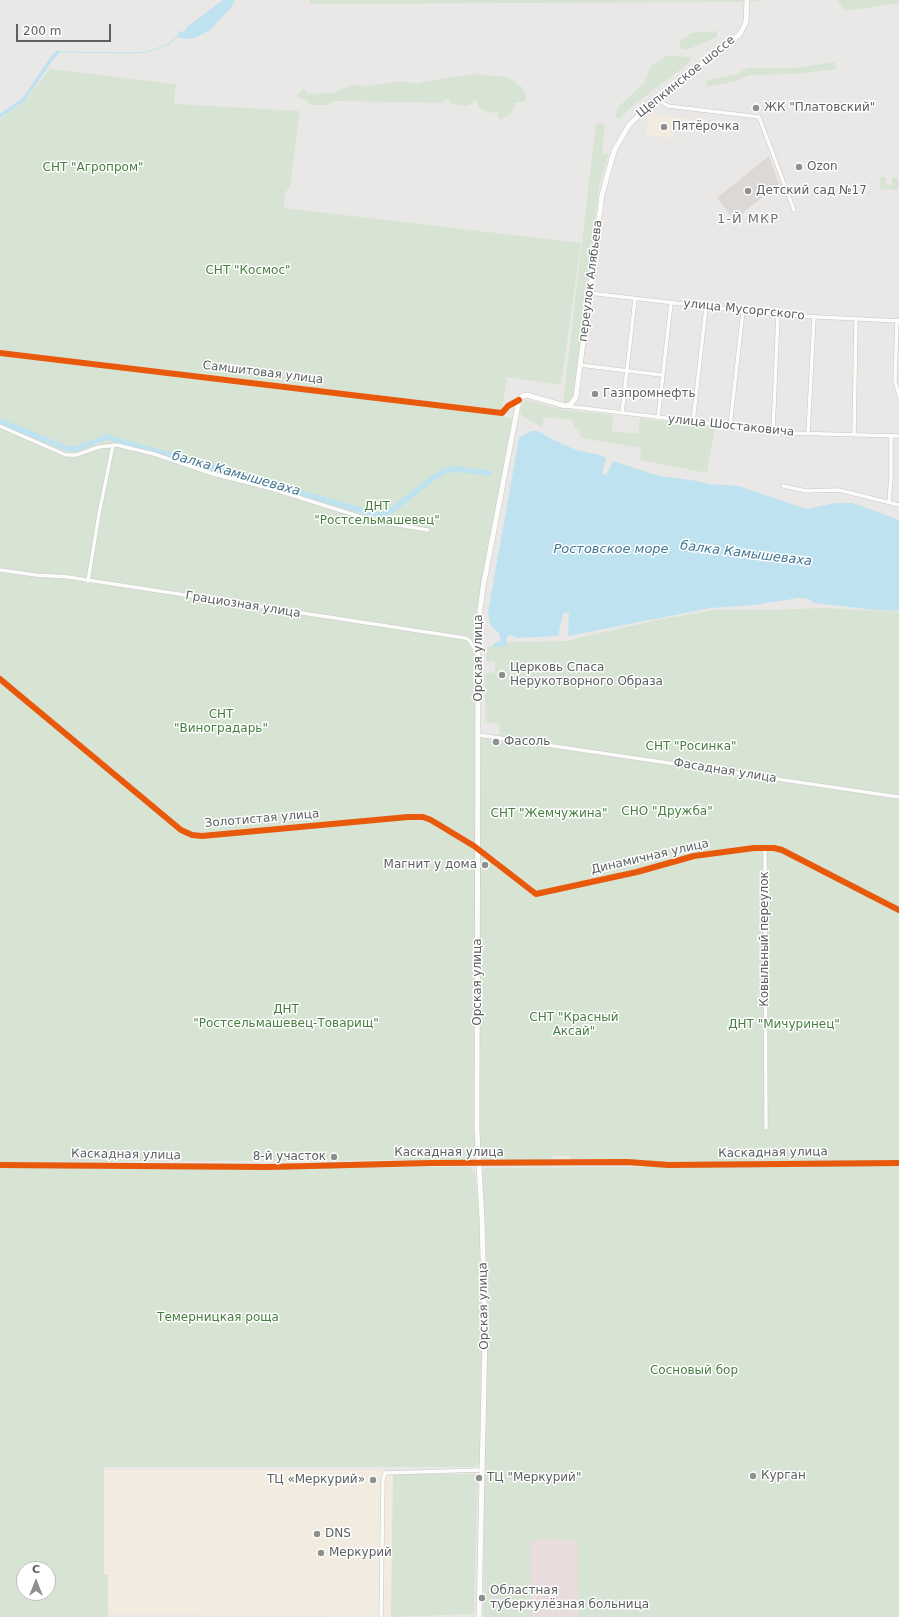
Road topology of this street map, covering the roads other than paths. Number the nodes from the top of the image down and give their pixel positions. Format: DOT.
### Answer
graph roads {
  1 [pos="747,0"];
  2 [pos="656,99"];
  3 [pos="614,151"];
  4 [pos="794,210"];
  5 [pos="589,293"];
  6 [pos="635,299"];
  7 [pos="670,303"];
  8 [pos="706,307"];
  9 [pos="743,311"];
  10 [pos="778,315"];
  11 [pos="814,318"];
  12 [pos="856,319"];
  13 [pos="898,321"];
  14 [pos="0,353"];
  15 [pos="897,363"];
  16 [pos="580,365"];
  17 [pos="627,371"];
  18 [pos="662,375"];
  19 [pos="899,395"];
  20 [pos="519,400"];
  21 [pos="565,406"];
  22 [pos="622,413"];
  23 [pos="658,418"];
  24 [pos="693,422"];
  25 [pos="0,426"];
  26 [pos="730,426"];
  27 [pos="773,431"];
  28 [pos="808,433"];
  29 [pos="854,435"];
  30 [pos="891,436"];
  31 [pos="899,436"];
  32 [pos="113,445"];
  33 [pos="784,486"];
  34 [pos="889,502"];
  35 [pos="899,505"];
  36 [pos="428,530"];
  37 [pos="0,570"];
  38 [pos="88,581"];
  39 [pos="479,655"];
  40 [pos="0,679"];
  41 [pos="479,735"];
  42 [pos="899,797"];
  43 [pos="765,847"];
  44 [pos="478,849"];
  45 [pos="536,894"];
  46 [pos="899,910"];
  47 [pos="766,1128"];
  48 [pos="899,1163"];
  49 [pos="478,1164"];
  50 [pos="0,1165"];
  51 [pos="482,1470"];
  52 [pos="381,1617"];
  53 [pos="479,1617"];
  1 -- 2 [label="main road, Щепкинское шоссе"];
  2 -- 3 [label="main road, Щепкинское шоссе"];
  2 -- 4 [label="street"];
  3 -- 5 [label="main road, переулок Алябьева"];
  5 -- 6 [label="street, улица Мусоргского"];
  5 -- 16 [label="main road, переулок Алябьева"];
  6 -- 7 [label="street, улица Мусоргского"];
  6 -- 17 [label="street"];
  7 -- 8 [label="street, улица Мусоргского"];
  7 -- 18 [label="street"];
  8 -- 9 [label="street, улица Мусоргского"];
  8 -- 24 [label="street"];
  9 -- 10 [label="street, улица Мусоргского"];
  9 -- 26 [label="street"];
  10 -- 11 [label="street, улица Мусоргского"];
  10 -- 27 [label="street"];
  11 -- 12 [label="street, улица Мусоргского"];
  11 -- 28 [label="street"];
  12 -- 13 [label="street, улица Мусоргского"];
  12 -- 29 [label="street"];
  13 -- 15 [label="street"];
  14 -- 20 [label="street, Самшитовая улица"];
  15 -- 19 [label="street"];
  16 -- 17 [label="street"];
  16 -- 21 [label="main road, переулок Алябьева"];
  17 -- 18 [label="street"];
  17 -- 22 [label="street"];
  18 -- 23 [label="street"];
  20 -- 21 [label="main road"];
  20 -- 39 [label="main road, Орская улица"];
  21 -- 22 [label="street, улица Шостаковича"];
  22 -- 23 [label="street, улица Шостаковича"];
  23 -- 24 [label="street, улица Шостаковича"];
  24 -- 26 [label="street, улица Шостаковича"];
  25 -- 32 [label="street"];
  26 -- 27 [label="street, улица Шостаковича"];
  27 -- 28 [label="street, улица Шостаковича"];
  28 -- 29 [label="street, улица Шостаковича"];
  29 -- 30 [label="street, улица Шостаковича"];
  30 -- 31 [label="street, улица Шостаковича"];
  30 -- 34 [label="street"];
  32 -- 36 [label="street"];
  32 -- 38 [label="street"];
  33 -- 34 [label="street"];
  34 -- 35 [label="street"];
  37 -- 38 [label="street, Грациозная улица"];
  38 -- 39 [label="street, Грациозная улица"];
  39 -- 41 [label="main road, Орская улица"];
  40 -- 44 [label="street, Золотистая улица"];
  41 -- 42 [label="street, Фасадная улица"];
  41 -- 44 [label="main road, Орская улица"];
  43 -- 45 [label="street, Динамичная улица"];
  43 -- 46 [label="street, Динамичная улица"];
  43 -- 47 [label="street, Ковыльный переулок"];
  44 -- 45 [label="street, Золотистая улица"];
  44 -- 49 [label="main road, Орская улица"];
  48 -- 49 [label="main road, Каскадная улица"];
  49 -- 50 [label="main road, Каскадная улица"];
  49 -- 51 [label="main road, Орская улица"];
  51 -- 52 [label="street"];
  51 -- 53 [label="main road, Орская улица"];
}
